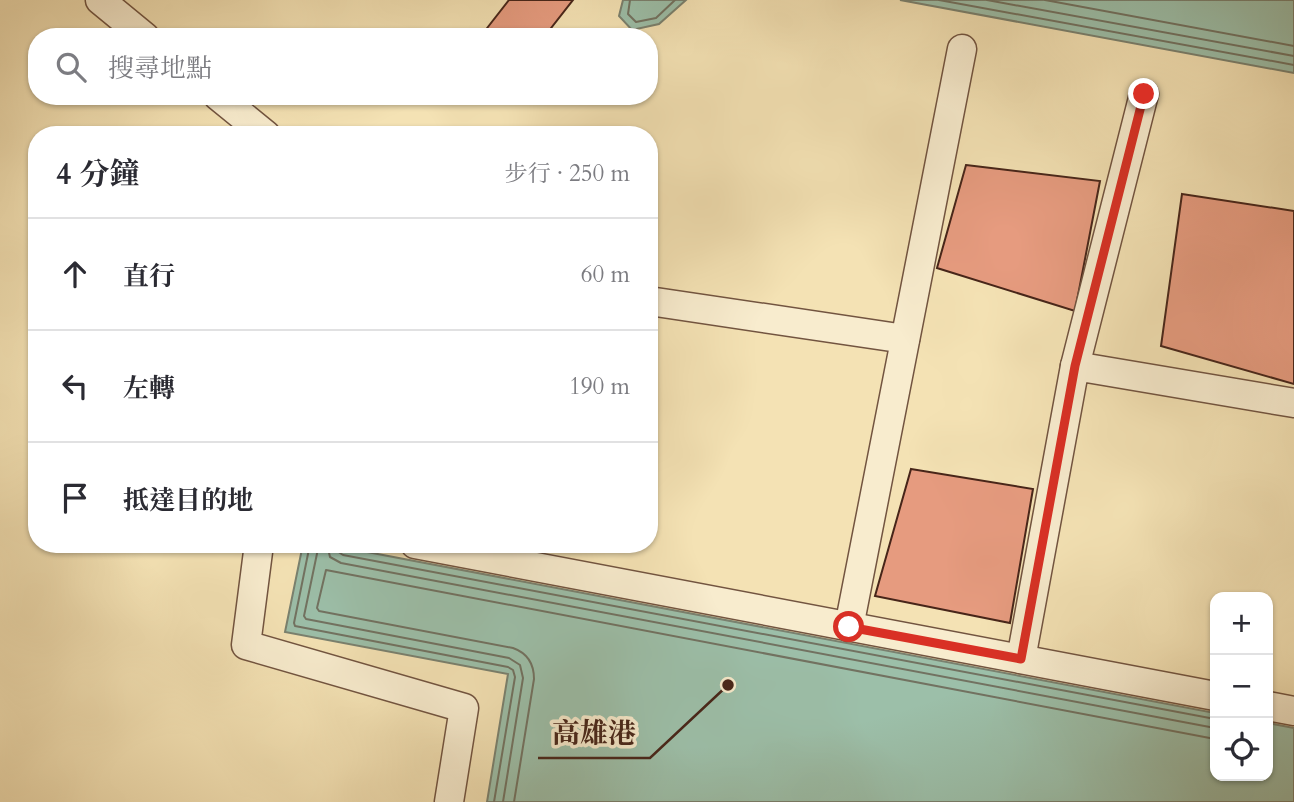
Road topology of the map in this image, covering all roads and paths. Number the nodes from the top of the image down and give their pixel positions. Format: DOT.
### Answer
graph roads {
  1 [pos="100,0"];
  2 [pos="134,28"];
  3 [pos="962,49"];
  4 [pos="1144,94"];
  5 [pos="229,105"];
  6 [pos="255,126"];
  7 [pos="658,302"];
  8 [pos="905,339"];
  9 [pos="1075,366"];
  10 [pos="1294,403"];
  11 [pos="258,553"];
  12 [pos="487,553"];
  13 [pos="849,627"];
  14 [pos="1021,659"];
  15 [pos="1210,695"];
  16 [pos="1273,707"];
  17 [pos="1294,711"];
  18 [pos="449,802"];
  1 -- 2 [label="lane"];
  3 -- 8 [label="lane"];
  4 -- 9 [label="lane"];
  5 -- 6 [label="lane"];
  7 -- 8 [label="lane"];
  8 -- 13 [label="lane"];
  9 -- 10 [label="lane"];
  9 -- 14 [label="lane"];
  11 -- 18 [label="lane"];
  12 -- 13 [label="lane"];
  13 -- 14 [label="lane"];
  14 -- 15 [label="lane"];
  16 -- 17 [label="lane"];
}
